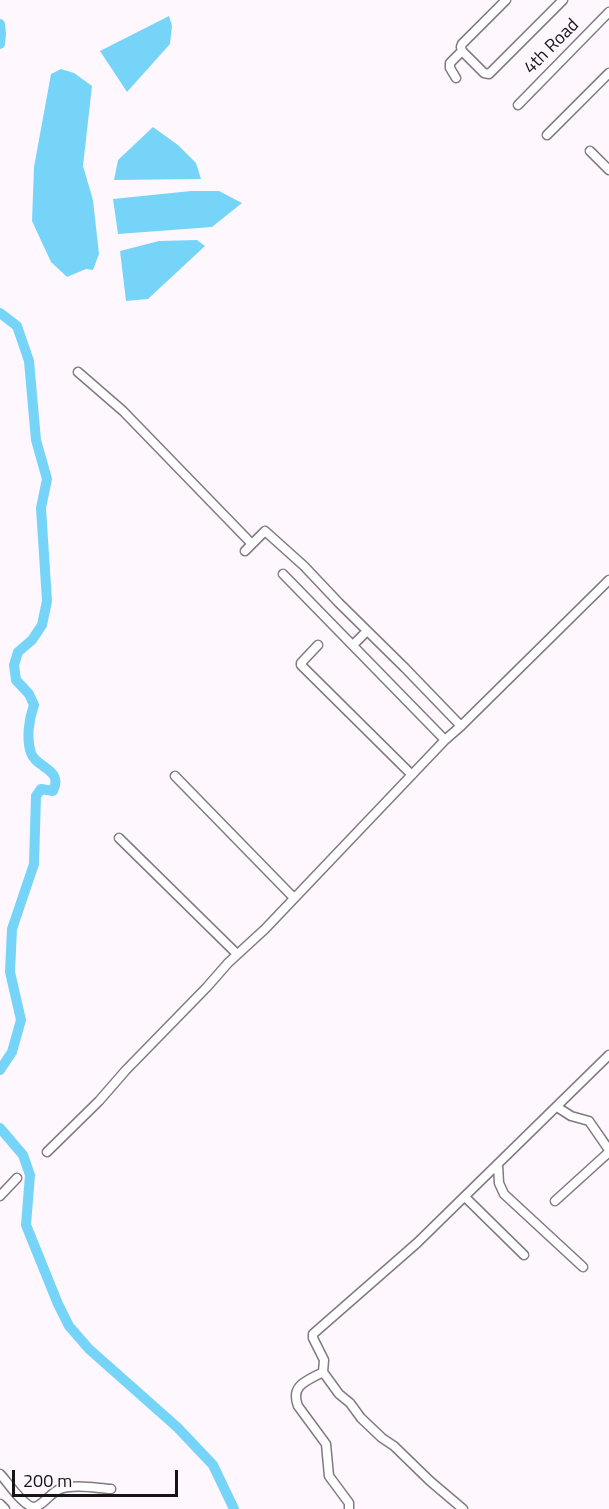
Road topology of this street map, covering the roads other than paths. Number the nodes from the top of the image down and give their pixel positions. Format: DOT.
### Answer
graph roads {
  1 [pos="506,0"];
  2 [pos="562,0"];
  3 [pos="609,12"];
  4 [pos="462,51"];
  5 [pos="609,73"];
  6 [pos="456,78"];
  7 [pos="518,105"];
  8 [pos="547,135"];
  9 [pos="590,151"];
  10 [pos="609,170"];
  11 [pos="78,372"];
  12 [pos="252,544"];
  13 [pos="245,551"];
  14 [pos="283,574"];
  15 [pos="609,580"];
  16 [pos="367,631"];
  17 [pos="318,645"];
  18 [pos="353,645"];
  19 [pos="460,726"];
  20 [pos="445,740"];
  21 [pos="412,775"];
  22 [pos="175,776"];
  23 [pos="118,838"];
  24 [pos="294,898"];
  25 [pos="237,954"];
  26 [pos="609,1055"];
  27 [pos="557,1107"];
  28 [pos="609,1151"];
  29 [pos="47,1152"];
  30 [pos="498,1165"];
  31 [pos="17,1178"];
  32 [pos="0,1196"];
  33 [pos="465,1197"];
  34 [pos="555,1201"];
  35 [pos="524,1255"];
  36 [pos="583,1267"];
  37 [pos="323,1372"];
  38 [pos="0,1473"];
  39 [pos="111,1489"];
  40 [pos="0,1504"];
  41 [pos="5,1509"];
  42 [pos="349,1509"];
  43 [pos="463,1509"];
  1 -- 4 [label="street"];
  2 -- 4 [label="street"];
  3 -- 7 [label="street, 4th Road"];
  4 -- 6 [label="street"];
  5 -- 8 [label="street"];
  9 -- 10 [label="street"];
  11 -- 12 [label="street"];
  12 -- 13 [label="street"];
  12 -- 16 [label="street"];
  14 -- 18 [label="street"];
  15 -- 19 [label="street"];
  16 -- 18 [label="street"];
  16 -- 19 [label="street"];
  17 -- 21 [label="street"];
  18 -- 20 [label="street"];
  19 -- 20 [label="street"];
  20 -- 21 [label="street"];
  21 -- 24 [label="street"];
  22 -- 24 [label="street"];
  23 -- 25 [label="street"];
  24 -- 25 [label="street"];
  25 -- 29 [label="street"];
  26 -- 27 [label="street"];
  27 -- 28 [label="street"];
  27 -- 30 [label="street"];
  28 -- 34 [label="street"];
  30 -- 33 [label="street"];
  30 -- 36 [label="street"];
  31 -- 32 [label="street"];
  33 -- 35 [label="street"];
  33 -- 37 [label="street"];
  37 -- 42 [label="street"];
  37 -- 43 [label="street"];
  38 -- 39 [label="street"];
  40 -- 41 [label="street"];
}
